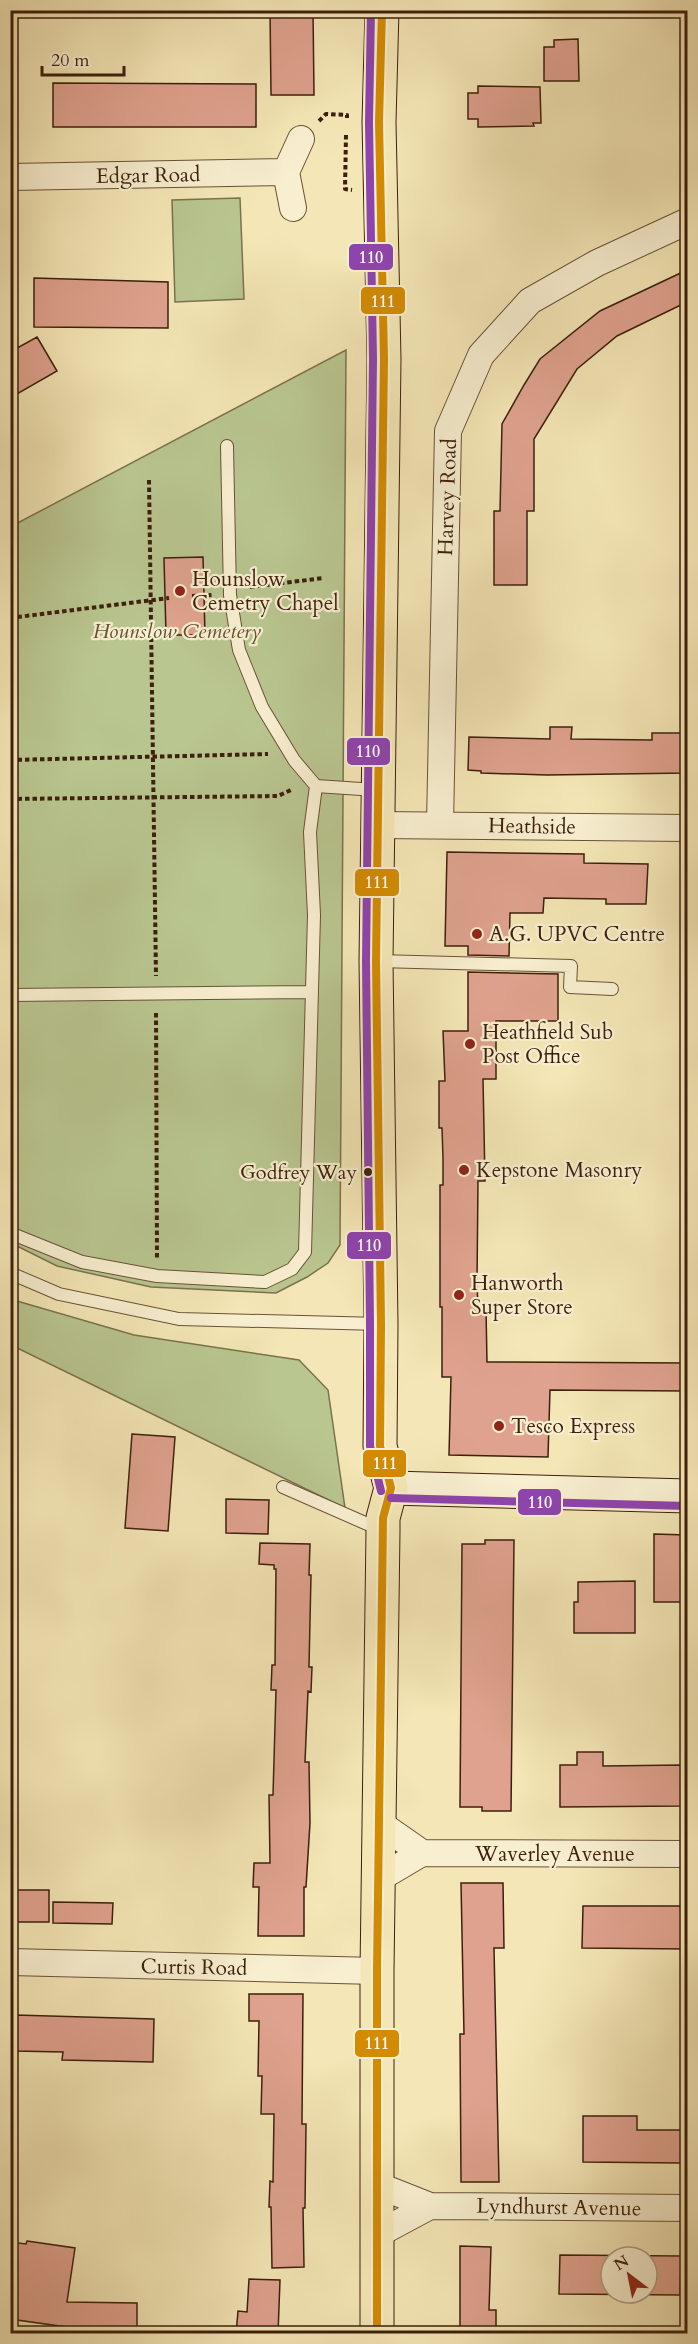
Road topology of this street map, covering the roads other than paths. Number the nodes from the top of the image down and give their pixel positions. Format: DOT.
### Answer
graph roads {
  1 [pos="382,10"];
  2 [pos="301,139"];
  3 [pos="286,172"];
  4 [pos="10,177"];
  5 [pos="292,208"];
  6 [pos="687,220"];
  7 [pos="226,446"];
  8 [pos="313,784"];
  9 [pos="377,790"];
  10 [pos="440,824"];
  11 [pos="377,825"];
  12 [pos="687,828"];
  13 [pos="376,961"];
  14 [pos="612,989"];
  15 [pos="312,992"];
  16 [pos="10,995"];
  17 [pos="10,1233"];
  18 [pos="10,1273"];
  19 [pos="381,1324"];
  20 [pos="283,1486"];
  21 [pos="391,1488"];
  22 [pos="687,1496"];
  23 [pos="383,1531"];
  24 [pos="379,1823"];
  25 [pos="422,1853"];
  26 [pos="687,1854"];
  27 [pos="378,1880"];
  28 [pos="10,1962"];
  29 [pos="377,1971"];
  30 [pos="377,2185"];
  31 [pos="430,2206"];
  32 [pos="687,2208"];
  33 [pos="376,2235"];
  34 [pos="377,2334"];
  1 -- 9 [label="main road"];
  2 -- 3 [label="street"];
  3 -- 4 [label="street, Edgar Road"];
  3 -- 5 [label="street"];
  6 -- 10 [label="street, Harvey Road"];
  7 -- 8 [label="lane"];
  8 -- 9 [label="lane"];
  8 -- 15 [label="lane"];
  9 -- 11 [label="main road"];
  10 -- 11 [label="street, Heathside"];
  10 -- 12 [label="street, Heathside"];
  11 -- 13 [label="main road"];
  13 -- 14 [label="lane"];
  13 -- 19 [label="main road"];
  15 -- 16 [label="lane"];
  15 -- 17 [label="lane"];
  18 -- 19 [label="lane"];
  19 -- 21 [label="main road"];
  20 -- 23 [label="lane"];
  21 -- 22 [label="street"];
  21 -- 23 [label="main road"];
  23 -- 24 [label="main road"];
  24 -- 25 [label="street"];
  24 -- 27 [label="main road"];
  25 -- 26 [label="street, Waverley Avenue"];
  25 -- 27 [label="street"];
  27 -- 29 [label="main road"];
  28 -- 29 [label="street, Curtis Road"];
  29 -- 30 [label="main road"];
  30 -- 31 [label="street, Lyndhurst Avenue"];
  30 -- 33 [label="main road"];
  31 -- 32 [label="street, Lyndhurst Avenue"];
  31 -- 33 [label="street, Lyndhurst Avenue"];
  33 -- 34 [label="main road"];
}
